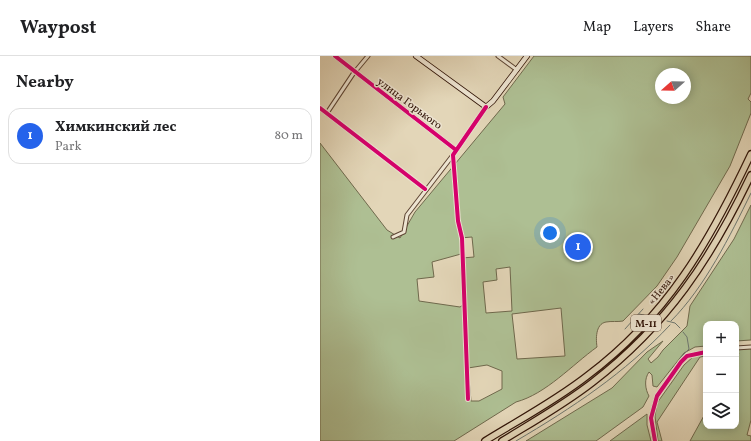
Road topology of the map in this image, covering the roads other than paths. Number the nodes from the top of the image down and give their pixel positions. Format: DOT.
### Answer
graph roads {
  1 [pos="335,56"];
  2 [pos="368,56"];
  3 [pos="416,56"];
  4 [pos="498,56"];
  5 [pos="528,56"];
  6 [pos="517,70"];
  7 [pos="356,73"];
  8 [pos="486,107"];
  9 [pos="320,108"];
  10 [pos="327,113"];
  11 [pos="456,150"];
  12 [pos="751,154"];
  13 [pos="452,155"];
  14 [pos="751,175"];
  15 [pos="425,190"];
  16 [pos="392,237"];
  17 [pos="751,346"];
  18 [pos="739,348"];
  19 [pos="703,353"];
  20 [pos="468,399"];
  21 [pos="485,441"];
  22 [pos="502,441"];
  23 [pos="655,441"];
  1 -- 7 [label="street, улица Горького"];
  2 -- 7 [label="street"];
  3 -- 8 [label="main road"];
  4 -- 6 [label="street"];
  5 -- 6 [label="main road"];
  6 -- 8 [label="main road"];
  7 -- 10 [label="street"];
  7 -- 11 [label="street, улица Горького"];
  8 -- 11 [label="street"];
  9 -- 10 [label="street"];
  10 -- 15 [label="street"];
  11 -- 13 [label="street"];
  12 -- 21 [label="highway, «Нева» / М-11"];
  13 -- 15 [label="street"];
  13 -- 20 [label="street"];
  14 -- 22 [label="highway, «Нева» / М-11"];
  15 -- 16 [label="street"];
  17 -- 18 [label="street"];
  19 -- 23 [label="street"];
}
